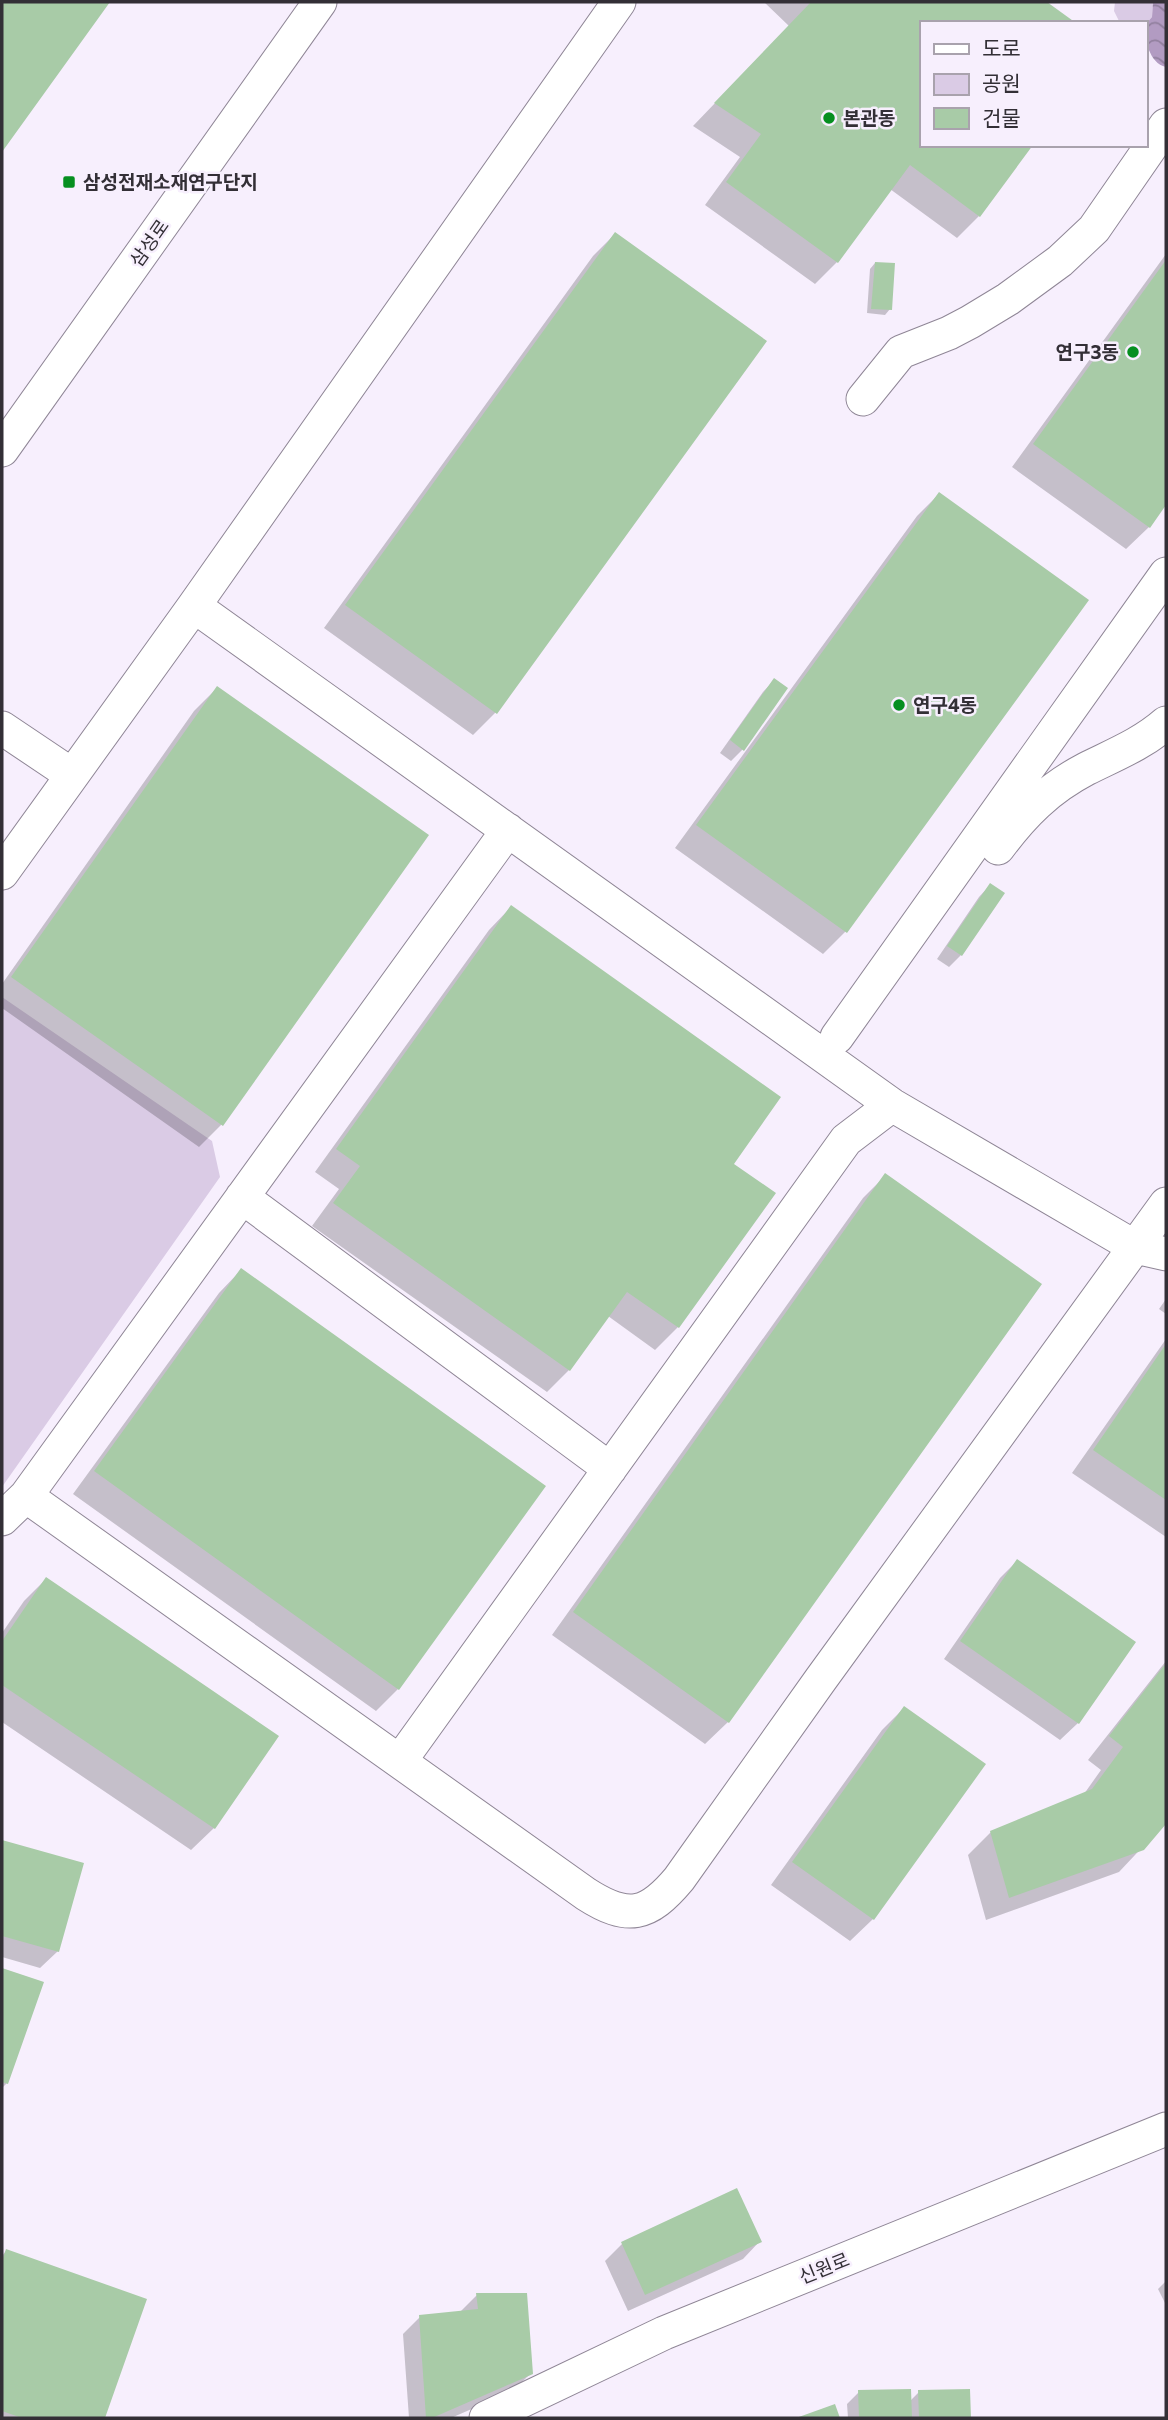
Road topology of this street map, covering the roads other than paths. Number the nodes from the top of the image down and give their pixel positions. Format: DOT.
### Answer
graph roads {
  1 [pos="320,2"];
  2 [pos="619,2"];
  3 [pos="1166,125"];
  4 [pos="863,399"];
  5 [pos="2,450"];
  6 [pos="1166,574"];
  7 [pos="194,606"];
  8 [pos="1166,723"];
  9 [pos="2,728"];
  10 [pos="72,775"];
  11 [pos="508,830"];
  12 [pos="2,873"];
  13 [pos="892,1105"];
  14 [pos="242,1197"];
  15 [pos="1166,1204"];
  16 [pos="1151,1251"];
  17 [pos="610,1469"];
  18 [pos="26,1496"];
  19 [pos="2,1519"];
  20 [pos="400,1761"];
  21 [pos="1166,2129"];
  22 [pos="486,2418"];
  1 -- 5 [label="street, 삼성로"];
  2 -- 7 [label="street"];
  3 -- 4 [label="street"];
  6 -- 8 [label="street"];
  7 -- 10 [label="street"];
  7 -- 11 [label="street"];
  9 -- 10 [label="street"];
  10 -- 12 [label="street"];
  11 -- 13 [label="street"];
  11 -- 14 [label="street"];
  13 -- 16 [label="street"];
  13 -- 17 [label="street"];
  14 -- 17 [label="street"];
  14 -- 18 [label="street"];
  15 -- 16 [label="street"];
  16 -- 20 [label="street"];
  17 -- 20 [label="street"];
  18 -- 19 [label="street"];
  18 -- 20 [label="street"];
  21 -- 22 [label="street, 신원로"];
}
